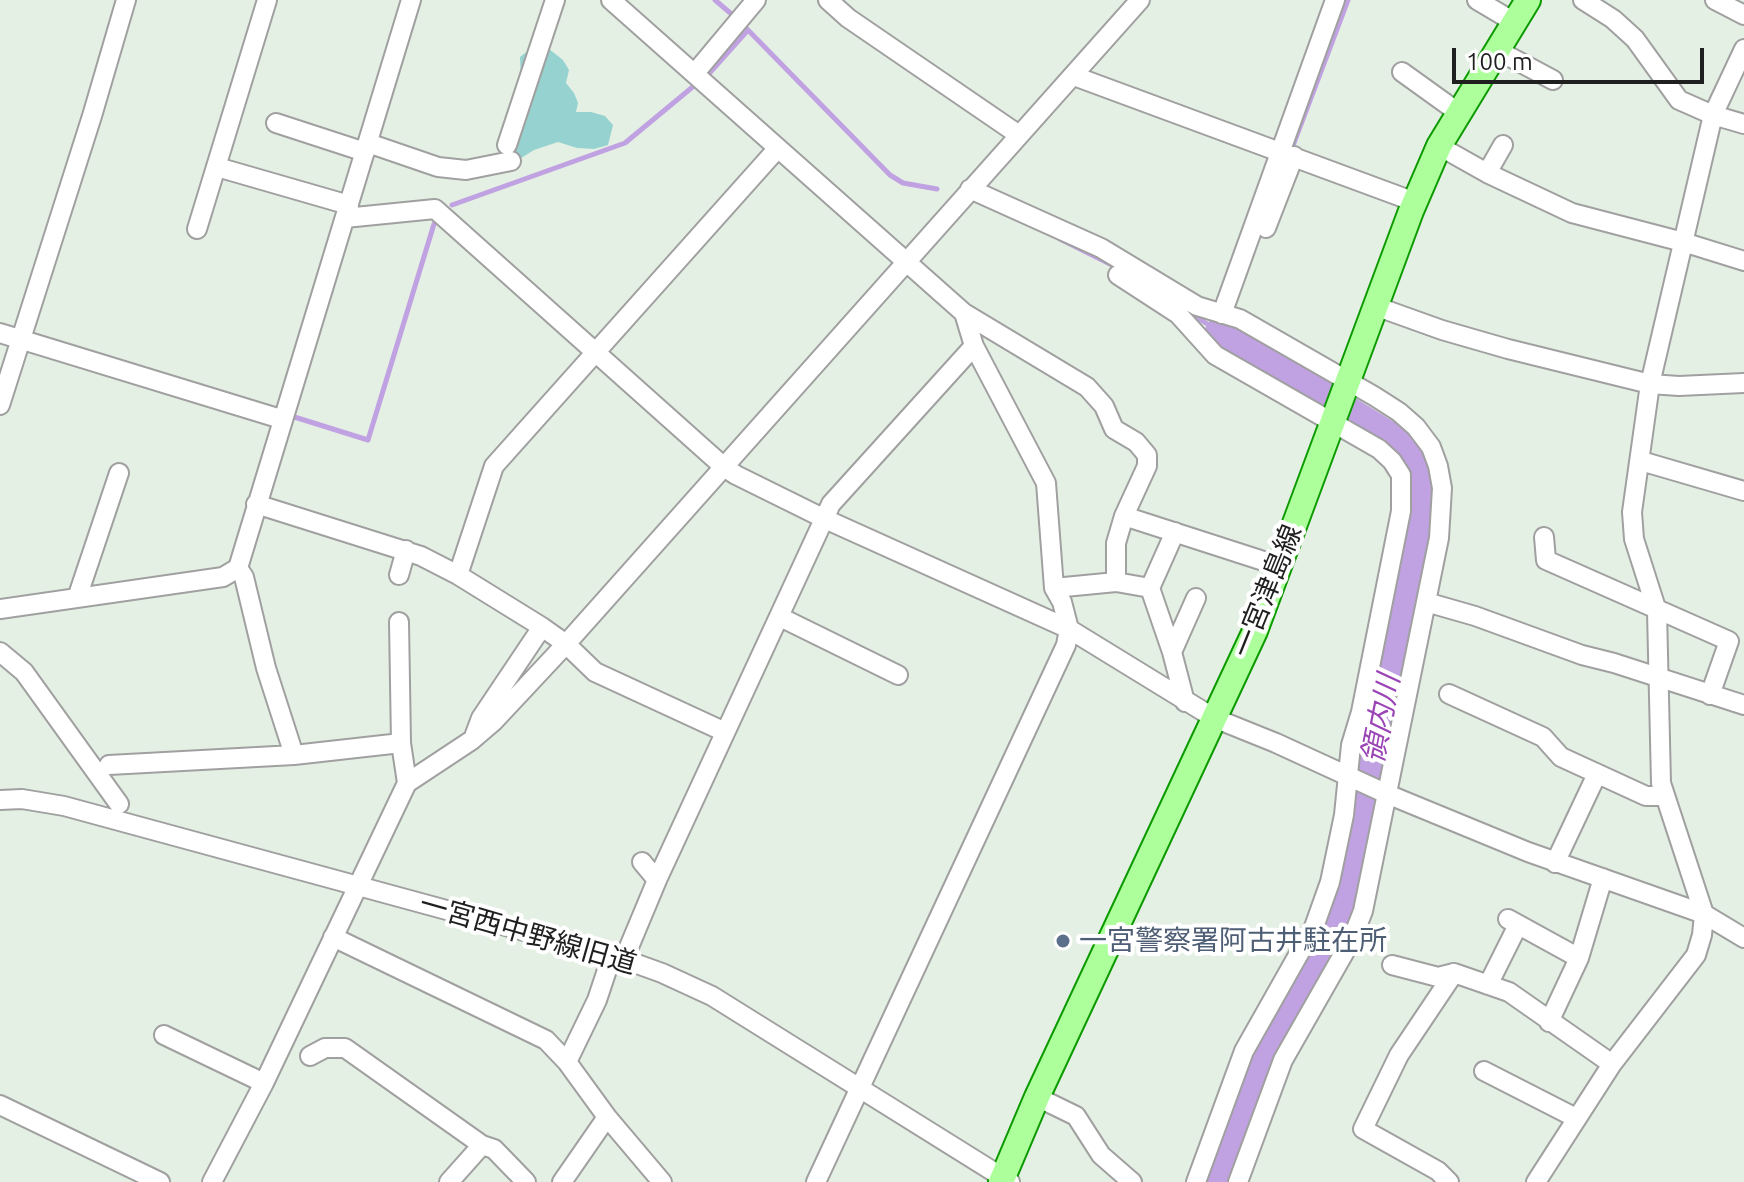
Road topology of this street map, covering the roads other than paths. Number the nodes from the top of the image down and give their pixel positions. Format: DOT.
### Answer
graph roads {
  1 [pos="126,0"];
  2 [pos="267,0"];
  3 [pos="411,0"];
  4 [pos="555,0"];
  5 [pos="611,0"];
  6 [pos="756,0"];
  7 [pos="828,0"];
  8 [pos="1140,0"];
  9 [pos="1335,0"];
  10 [pos="1477,0"];
  11 [pos="1528,0"];
  12 [pos="1583,0"];
  13 [pos="1715,0"];
  14 [pos="1744,15"];
  15 [pos="1514,22"];
  16 [pos="1744,49"];
  17 [pos="1497,50"];
  18 [pos="1402,72"];
  19 [pos="695,73"];
  20 [pos="1074,76"];
  21 [pos="1553,80"];
  22 [pos="1459,113"];
  23 [pos="1713,115"];
  24 [pos="276,123"];
  25 [pos="1744,124"];
  26 [pos="1019,135"];
  27 [pos="1503,145"];
  28 [pos="1439,146"];
  29 [pos="366,148"];
  30 [pos="778,148"];
  31 [pos="1287,153"];
  32 [pos="217,167"];
  33 [pos="1487,173"];
  34 [pos="970,189"];
  35 [pos="1415,202"];
  36 [pos="347,212"];
  37 [pos="197,229"];
  38 [pos="1683,242"];
  39 [pos="1744,261"];
  40 [pos="906,262"];
  41 [pos="1118,275"];
  42 [pos="1375,306"];
  43 [pos="964,313"];
  44 [pos="1228,316"];
  45 [pos="0,333"];
  46 [pos="22,340"];
  47 [pos="974,346"];
  48 [pos="595,353"];
  49 [pos="1348,381"];
  50 [pos="1744,383"];
  51 [pos="1650,384"];
  52 [pos="0,405"];
  53 [pos="281,419"];
  54 [pos="1333,422"];
  55 [pos="1641,461"];
  56 [pos="724,467"];
  57 [pos="119,473"];
  58 [pos="1744,491"];
  59 [pos="256,504"];
  60 [pos="1124,516"];
  61 [pos="825,519"];
  62 [pos="1175,532"];
  63 [pos="1544,537"];
  64 [pos="406,550"];
  65 [pos="1279,566"];
  66 [pos="238,568"];
  67 [pos="399,575"];
  68 [pos="458,575"];
  69 [pos="1116,582"];
  70 [pos="1054,588"];
  71 [pos="1150,588"];
  72 [pos="77,598"];
  73 [pos="1196,598"];
  74 [pos="1426,602"];
  75 [pos="0,609"];
  76 [pos="1657,611"];
  77 [pos="780,617"];
  78 [pos="399,622"];
  79 [pos="542,627"];
  80 [pos="1069,629"];
  81 [pos="566,644"];
  82 [pos="0,652"];
  83 [pos="1172,652"];
  84 [pos="898,675"];
  85 [pos="1659,679"];
  86 [pos="1449,694"];
  87 [pos="1710,695"];
  88 [pos="1185,702"];
  89 [pos="1744,705"];
  90 [pos="1214,718"];
  91 [pos="725,732"];
  92 [pos="472,740"];
  93 [pos="401,743"];
  94 [pos="294,755"];
  95 [pos="109,765"];
  96 [pos="1597,774"];
  97 [pos="1348,776"];
  98 [pos="407,783"];
  99 [pos="1387,794"];
  100 [pos="1665,796"];
  101 [pos="0,800"];
  102 [pos="119,804"];
  103 [pos="642,862"];
  104 [pos="1555,863"];
  105 [pos="1603,878"];
  106 [pos="657,880"];
  107 [pos="359,887"];
  108 [pos="1704,914"];
  109 [pos="333,937"];
  110 [pos="1744,938"];
  111 [pos="618,957"];
  112 [pos="1579,958"];
  113 [pos="1392,965"];
  114 [pos="1454,973"];
  115 [pos="1488,985"];
  116 [pos="1549,1022"];
  117 [pos="164,1035"];
  118 [pos="310,1056"];
  119 [pos="567,1062"];
  120 [pos="1612,1064"];
  121 [pos="1484,1071"];
  122 [pos="264,1083"];
  123 [pos="861,1088"];
  124 [pos="1037,1097"];
  125 [pos="0,1105"];
  126 [pos="607,1117"];
  127 [pos="1576,1118"];
  128 [pos="482,1145"];
  129 [pos="1005,1181"];
  130 [pos="160,1182"];
  131 [pos="212,1182"];
  132 [pos="449,1182"];
  133 [pos="526,1182"];
  134 [pos="562,1182"];
  135 [pos="662,1182"];
  136 [pos="816,1182"];
  137 [pos="1132,1182"];
  138 [pos="1196,1182"];
  139 [pos="1238,1182"];
  140 [pos="1449,1182"];
  141 [pos="1536,1182"];
  1 -- 46 [label="street"];
  2 -- 32 [label="street"];
  3 -- 29 [label="street"];
  4 -- 29 [label="street"];
  5 -- 19 [label="street"];
  6 -- 19 [label="street"];
  7 -- 26 [label="street"];
  8 -- 20 [label="street"];
  9 -- 31 [label="street"];
  10 -- 15 [label="street"];
  11 -- 15 [label="main road, 一宮津島線"];
  12 -- 23 [label="street"];
  13 -- 14 [label="street"];
  15 -- 17 [label="main road, 一宮津島線"];
  16 -- 23 [label="street"];
  17 -- 21 [label="street"];
  17 -- 22 [label="main road, 一宮津島線"];
  18 -- 22 [label="street"];
  19 -- 30 [label="street"];
  20 -- 26 [label="street"];
  20 -- 31 [label="street"];
  22 -- 28 [label="main road, 一宮津島線"];
  23 -- 25 [label="street"];
  23 -- 38 [label="street"];
  24 -- 29 [label="street"];
  26 -- 34 [label="street"];
  27 -- 33 [label="street"];
  28 -- 33 [label="street"];
  28 -- 35 [label="main road, 一宮津島線"];
  29 -- 36 [label="street"];
  30 -- 40 [label="street"];
  30 -- 48 [label="street"];
  31 -- 35 [label="street"];
  31 -- 44 [label="street"];
  32 -- 36 [label="street"];
  32 -- 37 [label="street"];
  33 -- 38 [label="street"];
  34 -- 40 [label="street"];
  34 -- 44 [label="street"];
  35 -- 42 [label="main road, 一宮津島線"];
  36 -- 48 [label="street"];
  36 -- 53 [label="street"];
  38 -- 39 [label="street"];
  38 -- 51 [label="street"];
  40 -- 43 [label="street"];
  40 -- 56 [label="street"];
  41 -- 54 [label="street"];
  42 -- 49 [label="main road, 一宮津島線"];
  42 -- 51 [label="street"];
  43 -- 47 [label="street"];
  43 -- 60 [label="street"];
  44 -- 49 [label="street"];
  45 -- 46 [label="street"];
  46 -- 52 [label="street"];
  46 -- 53 [label="street"];
  47 -- 61 [label="street"];
  47 -- 70 [label="street"];
  48 -- 56 [label="street"];
  48 -- 68 [label="street"];
  49 -- 54 [label="main road, 一宮津島線"];
  49 -- 74 [label="street"];
  50 -- 51 [label="street"];
  51 -- 55 [label="street"];
  53 -- 59 [label="street"];
  54 -- 65 [label="main road, 一宮津島線"];
  54 -- 97 [label="street"];
  55 -- 58 [label="street"];
  55 -- 76 [label="street"];
  56 -- 61 [label="street"];
  56 -- 81 [label="street"];
  57 -- 72 [label="street"];
  59 -- 64 [label="street"];
  59 -- 66 [label="street"];
  60 -- 62 [label="street"];
  60 -- 69 [label="street"];
  61 -- 77 [label="street"];
  61 -- 80 [label="street"];
  62 -- 65 [label="street"];
  62 -- 71 [label="street"];
  63 -- 76 [label="street"];
  64 -- 67 [label="street"];
  64 -- 68 [label="street"];
  65 -- 90 [label="main road, 一宮津島線"];
  66 -- 72 [label="street"];
  66 -- 94 [label="street"];
  68 -- 79 [label="street"];
  69 -- 70 [label="street"];
  69 -- 71 [label="street"];
  70 -- 80 [label="street"];
  71 -- 83 [label="street"];
  72 -- 75 [label="street"];
  73 -- 83 [label="street"];
  74 -- 85 [label="street"];
  74 -- 99 [label="street"];
  76 -- 85 [label="street"];
  76 -- 87 [label="street"];
  77 -- 84 [label="street"];
  77 -- 91 [label="street"];
  78 -- 93 [label="street"];
  79 -- 81 [label="street"];
  79 -- 92 [label="street"];
  80 -- 88 [label="street"];
  80 -- 123 [label="street"];
  81 -- 91 [label="street"];
  81 -- 92 [label="street"];
  82 -- 102 [label="street"];
  83 -- 88 [label="street"];
  85 -- 87 [label="street"];
  85 -- 100 [label="street"];
  86 -- 96 [label="street"];
  87 -- 89 [label="street"];
  88 -- 90 [label="street"];
  90 -- 97 [label="street"];
  90 -- 124 [label="main road, 一宮津島線"];
  91 -- 106 [label="street"];
  92 -- 98 [label="street"];
  93 -- 94 [label="street"];
  93 -- 98 [label="street"];
  94 -- 95 [label="street"];
  96 -- 100 [label="street"];
  96 -- 104 [label="street"];
  97 -- 99 [label="street"];
  97 -- 138 [label="street"];
  98 -- 107 [label="street"];
  99 -- 104 [label="street"];
  99 -- 139 [label="street"];
  100 -- 108 [label="street"];
  101 -- 107 [label="street, 一宮西中野線旧道"];
  103 -- 106 [label="street"];
  104 -- 105 [label="street"];
  105 -- 108 [label="street"];
  105 -- 112 [label="street"];
  106 -- 111 [label="street"];
  107 -- 109 [label="street"];
  107 -- 111 [label="street, 一宮西中野線旧道"];
  108 -- 110 [label="street"];
  108 -- 120 [label="street"];
  109 -- 119 [label="street"];
  109 -- 122 [label="street"];
  111 -- 119 [label="street"];
  111 -- 123 [label="street, 一宮西中野線旧道"];
  112 -- 115 [label="street"];
  112 -- 116 [label="street"];
  113 -- 114 [label="street"];
  114 -- 115 [label="street"];
  114 -- 140 [label="street"];
  115 -- 116 [label="street"];
  116 -- 120 [label="street"];
  117 -- 122 [label="street"];
  118 -- 128 [label="street"];
  119 -- 126 [label="street"];
  120 -- 127 [label="street"];
  121 -- 127 [label="street"];
  122 -- 131 [label="street"];
  123 -- 129 [label="street, 一宮西中野線旧道"];
  123 -- 136 [label="street"];
  124 -- 129 [label="main road, 一宮津島線"];
  124 -- 137 [label="street"];
  125 -- 130 [label="street"];
  126 -- 134 [label="street"];
  126 -- 135 [label="street"];
  127 -- 141 [label="street"];
  128 -- 132 [label="street"];
  128 -- 133 [label="street"];
}
